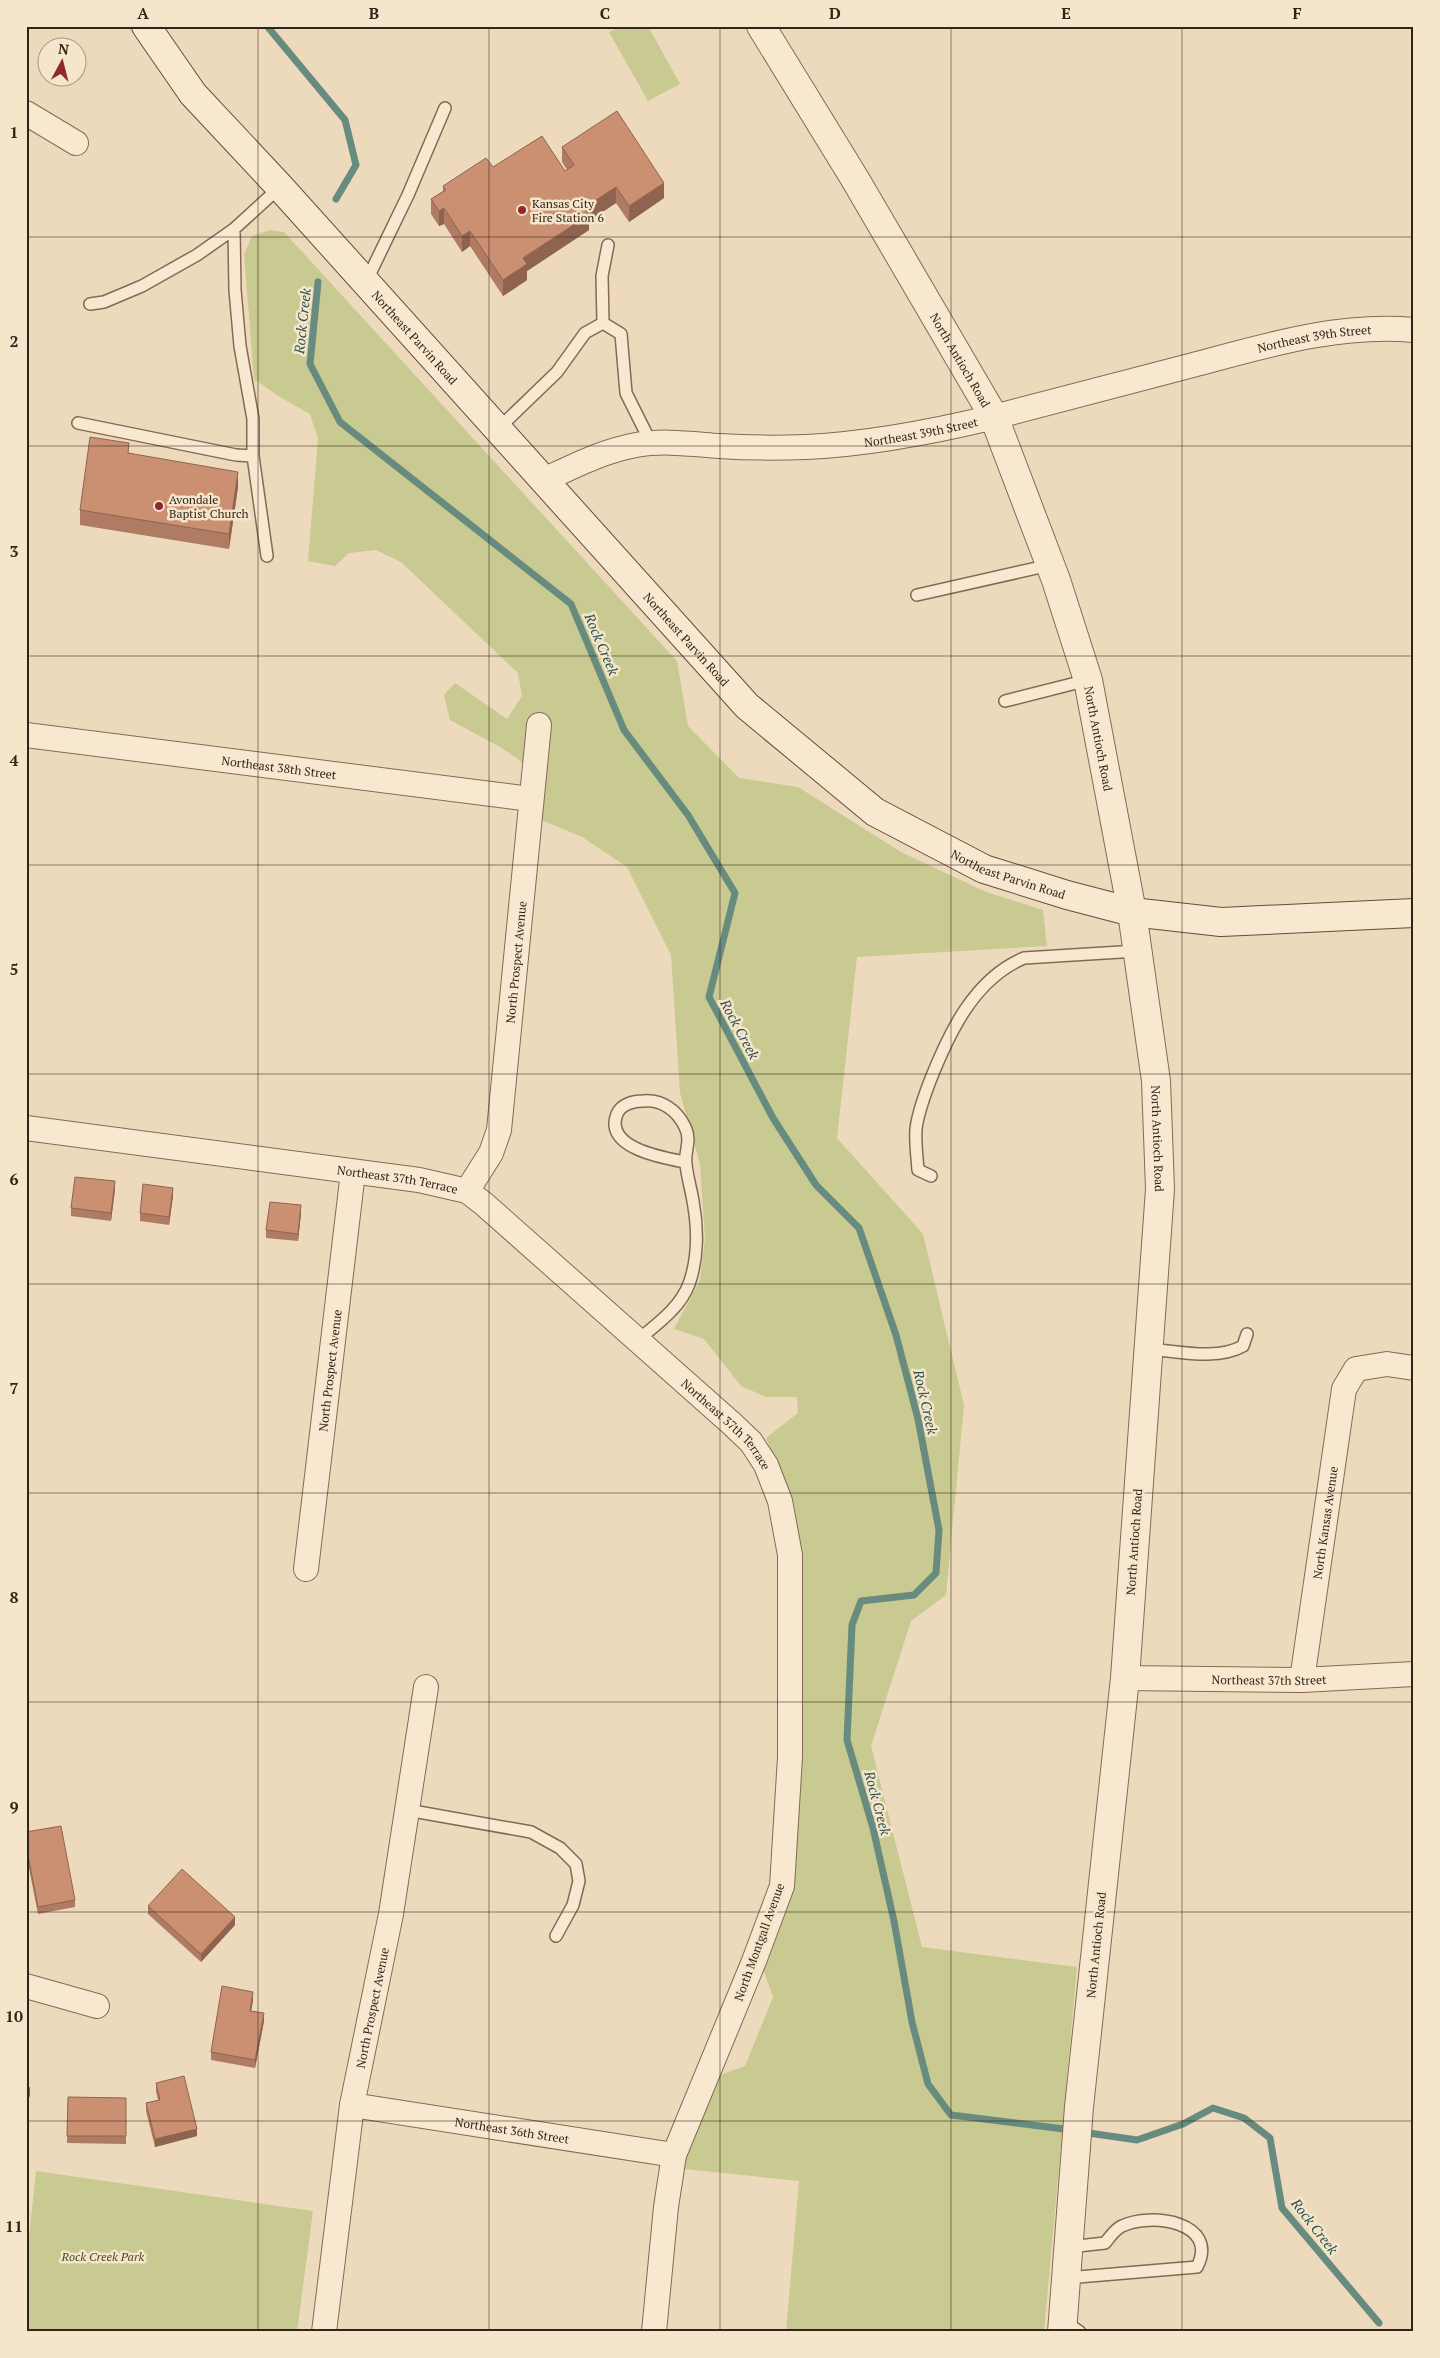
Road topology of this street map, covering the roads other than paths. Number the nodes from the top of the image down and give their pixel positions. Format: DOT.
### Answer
graph roads {
  1 [pos="146,26"];
  2 [pos="761,26"];
  3 [pos="445,108"];
  4 [pos="26,113"];
  5 [pos="76,143"];
  6 [pos="280,187"];
  7 [pos="234,229"];
  8 [pos="608,245"];
  9 [pos="366,282"];
  10 [pos="90,304"];
  11 [pos="603,323"];
  12 [pos="1414,330"];
  13 [pos="994,418"];
  14 [pos="78,423"];
  15 [pos="498,429"];
  16 [pos="651,443"];
  17 [pos="253,456"];
  18 [pos="544,480"];
  19 [pos="268,556"];
  20 [pos="1050,565"];
  21 [pos="917,595"];
  22 [pos="1088,680"];
  23 [pos="1005,701"];
  24 [pos="539,725"];
  25 [pos="26,735"];
  26 [pos="530,799"];
  27 [pos="1132,912"];
  28 [pos="1414,913"];
  29 [pos="1137,951"];
  30 [pos="26,1128"];
  31 [pos="685,1162"];
  32 [pos="353,1172"];
  33 [pos="931,1176"];
  34 [pos="467,1191"];
  35 [pos="1247,1334"];
  36 [pos="638,1340"];
  37 [pos="1148,1349"];
  38 [pos="1414,1368"];
  39 [pos="772,1481"];
  40 [pos="306,1569"];
  41 [pos="1414,1674"];
  42 [pos="1125,1678"];
  43 [pos="1302,1680"];
  44 [pos="426,1686"];
  45 [pos="407,1810"];
  46 [pos="556,1936"];
  47 [pos="26,1986"];
  48 [pos="97,2006"];
  49 [pos="352,2105"];
  50 [pos="674,2155"];
  51 [pos="1069,2247"];
  52 [pos="1066,2278"];
  53 [pos="1068,2328"];
  54 [pos="324,2332"];
  55 [pos="654,2332"];
  1 -- 6 [label="street, Northeast Parvin Road"];
  2 -- 13 [label="street, North Antioch Road"];
  3 -- 9 [label="lane"];
  4 -- 5 [label="street"];
  6 -- 7 [label="lane"];
  6 -- 9 [label="street, Northeast Parvin Road"];
  7 -- 10 [label="lane"];
  7 -- 17 [label="lane"];
  8 -- 11 [label="lane"];
  9 -- 15 [label="street, Northeast Parvin Road"];
  11 -- 15 [label="lane"];
  11 -- 16 [label="lane"];
  12 -- 13 [label="street, Northeast 39th Street"];
  13 -- 16 [label="street, Northeast 39th Street"];
  13 -- 20 [label="street, North Antioch Road"];
  14 -- 17 [label="lane"];
  15 -- 18 [label="street, Northeast Parvin Road"];
  16 -- 18 [label="street, Northeast 39th Street"];
  17 -- 19 [label="lane"];
  18 -- 27 [label="street, Northeast Parvin Road"];
  20 -- 21 [label="lane"];
  20 -- 22 [label="street, North Antioch Road"];
  22 -- 23 [label="lane"];
  22 -- 27 [label="street, North Antioch Road"];
  24 -- 26 [label="street, North Prospect Avenue"];
  25 -- 26 [label="street, Northeast 38th Street"];
  26 -- 34 [label="street, North Prospect Avenue"];
  27 -- 28 [label="street, Northeast Parvin Road"];
  27 -- 29 [label="street, North Antioch Road"];
  29 -- 33 [label="lane"];
  29 -- 37 [label="street, North Antioch Road"];
  30 -- 32 [label="street, Northeast 37th Terrace"];
  31 -- 31 [label="lane"];
  31 -- 36 [label="lane"];
  32 -- 34 [label="street, Northeast 37th Terrace"];
  32 -- 40 [label="street, North Prospect Avenue"];
  34 -- 36 [label="street, Northeast 37th Terrace"];
  35 -- 37 [label="lane"];
  36 -- 39 [label="street, Northeast 37th Terrace"];
  37 -- 42 [label="street, North Antioch Road"];
  38 -- 43 [label="street, North Kansas Avenue"];
  39 -- 50 [label="street, North Montgall Avenue"];
  41 -- 43 [label="street, Northeast 37th Street"];
  42 -- 43 [label="street, Northeast 37th Street"];
  42 -- 51 [label="street, North Antioch Road"];
  44 -- 45 [label="street, North Prospect Avenue"];
  45 -- 46 [label="lane"];
  45 -- 49 [label="street, North Prospect Avenue"];
  47 -- 48 [label="street"];
  49 -- 50 [label="street, Northeast 36th Street"];
  49 -- 54 [label="street, North Prospect Avenue"];
  50 -- 55 [label="street, North Montgall Avenue"];
  51 -- 52 [label="street, North Antioch Road"];
  51 -- 52 [label="lane"];
  52 -- 53 [label="street, North Antioch Road"];
}
